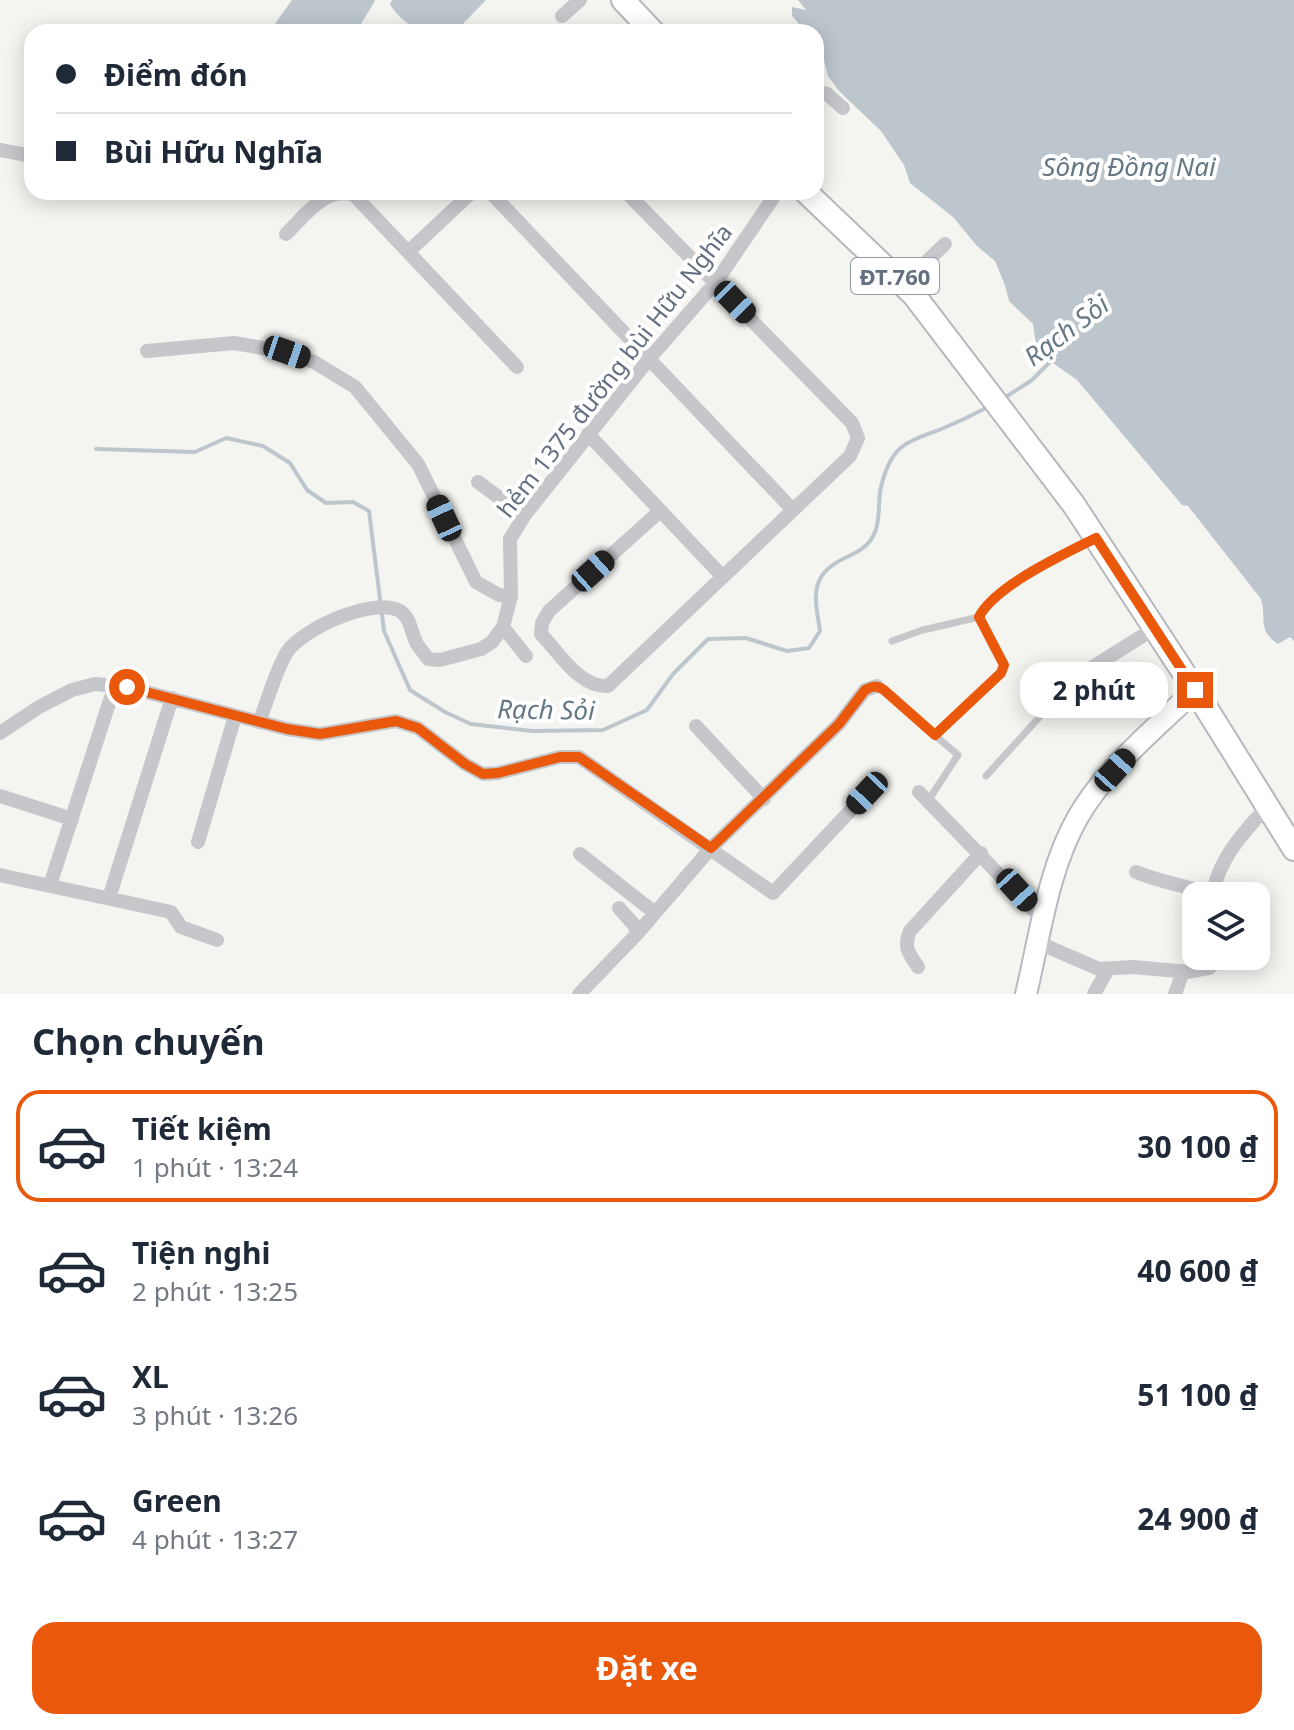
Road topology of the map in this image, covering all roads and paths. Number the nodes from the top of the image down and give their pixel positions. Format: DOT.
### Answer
graph roads {
  1 [pos="580,0"];
  2 [pos="630,2"];
  3 [pos="562,16"];
  4 [pos="647,24"];
  5 [pos="824,93"];
  6 [pos="843,108"];
  7 [pos="0,150"];
  8 [pos="24,154"];
  9 [pos="323,200"];
  10 [pos="359,200"];
  11 [pos="463,200"];
  12 [pos="498,200"];
  13 [pos="634,200"];
  14 [pos="772,200"];
  15 [pos="814,200"];
  16 [pos="286,234"];
  17 [pos="945,244"];
  18 [pos="408,252"];
  19 [pos="716,282"];
  20 [pos="903,284"];
  21 [pos="147,351"];
  22 [pos="649,359"];
  23 [pos="517,367"];
  24 [pos="588,434"];
  25 [pos="478,482"];
  26 [pos="793,510"];
  27 [pos="660,511"];
  28 [pos="524,516"];
  29 [pos="1096,538"];
  30 [pos="723,577"];
  31 [pos="511,590"];
  32 [pos="979,617"];
  33 [pos="503,627"];
  34 [pos="1155,628"];
  35 [pos="892,641"];
  36 [pos="526,656"];
  37 [pos="115,685"];
  38 [pos="877,686"];
  39 [pos="1195,690"];
  40 [pos="172,698"];
  41 [pos="1045,711"];
  42 [pos="235,716"];
  43 [pos="259,722"];
  44 [pos="696,726"];
  45 [pos="0,733"];
  46 [pos="935,735"];
  47 [pos="986,776"];
  48 [pos="867,793"];
  49 [pos="0,796"];
  50 [pos="924,797"];
  51 [pos="764,799"];
  52 [pos="1268,806"];
  53 [pos="72,819"];
  54 [pos="1292,840"];
  55 [pos="198,842"];
  56 [pos="711,848"];
  57 [pos="981,853"];
  58 [pos="580,854"];
  59 [pos="1136,872"];
  60 [pos="0,875"];
  61 [pos="1218,882"];
  62 [pos="50,885"];
  63 [pos="1182,886"];
  64 [pos="109,898"];
  65 [pos="619,908"];
  66 [pos="655,913"];
  67 [pos="1043,920"];
  68 [pos="637,934"];
  69 [pos="217,940"];
  70 [pos="1039,943"];
  71 [pos="918,967"];
  72 [pos="1108,969"];
  73 [pos="1196,970"];
  74 [pos="1183,972"];
  75 [pos="579,994"];
  76 [pos="1026,994"];
  77 [pos="1094,994"];
  78 [pos="1175,994"];
  1 -- 3 [label="street"];
  2 -- 4 [label="main road"];
  5 -- 6 [label="street"];
  7 -- 8 [label="street"];
  9 -- 16 [label="street"];
  10 -- 18 [label="street"];
  11 -- 18 [label="street"];
  12 -- 22 [label="street"];
  13 -- 19 [label="street"];
  14 -- 19 [label="street, hẻm 1375 đường bùi Hữu Nghĩa"];
  15 -- 20 [label="main road, ĐT.760"];
  17 -- 20 [label="street"];
  18 -- 23 [label="street"];
  19 -- 22 [label="street, hẻm 1375 đường bùi Hữu Nghĩa"];
  19 -- 26 [label="street"];
  20 -- 29 [label="main road, ĐT.760"];
  21 -- 31 [label="street"];
  22 -- 24 [label="street, hẻm 1375 đường bùi Hữu Nghĩa"];
  22 -- 26 [label="street"];
  24 -- 27 [label="street"];
  24 -- 28 [label="street, hẻm 1375 đường bùi Hữu Nghĩa"];
  25 -- 28 [label="street"];
  26 -- 30 [label="street"];
  27 -- 30 [label="street"];
  27 -- 30 [label="street"];
  28 -- 31 [label="street, hẻm 1375 đường bùi Hữu Nghĩa"];
  29 -- 32 [label="lane"];
  29 -- 34 [label="main road, ĐT.760"];
  31 -- 33 [label="street, hẻm 1375 đường bùi Hữu Nghĩa"];
  32 -- 35 [label="lane"];
  32 -- 46 [label="lane"];
  33 -- 36 [label="street"];
  33 -- 43 [label="street"];
  34 -- 39 [label="main road, ĐT.760"];
  34 -- 41 [label="street"];
  37 -- 40 [label="street"];
  37 -- 45 [label="street"];
  37 -- 53 [label="street"];
  38 -- 46 [label="lane"];
  38 -- 51 [label="street"];
  39 -- 52 [label="main road, ĐT.760"];
  39 -- 67 [label="main road"];
  40 -- 42 [label="street"];
  40 -- 64 [label="street"];
  41 -- 47 [label="lane"];
  42 -- 43 [label="street"];
  42 -- 55 [label="street"];
  43 -- 56 [label="street"];
  44 -- 51 [label="street"];
  46 -- 50 [label="lane"];
  48 -- 56 [label="street"];
  49 -- 53 [label="street"];
  50 -- 57 [label="street"];
  51 -- 56 [label="street"];
  52 -- 54 [label="main road, ĐT.760"];
  52 -- 61 [label="street"];
  53 -- 62 [label="street"];
  56 -- 66 [label="street"];
  57 -- 67 [label="street"];
  57 -- 71 [label="street"];
  58 -- 66 [label="street"];
  59 -- 63 [label="street"];
  60 -- 62 [label="street"];
  62 -- 64 [label="street"];
  64 -- 69 [label="street"];
  65 -- 68 [label="street"];
  66 -- 68 [label="street"];
  67 -- 70 [label="main road"];
  68 -- 75 [label="street"];
  70 -- 72 [label="street"];
  70 -- 76 [label="main road"];
  72 -- 74 [label="street"];
  72 -- 77 [label="street"];
  73 -- 74 [label="street"];
  74 -- 78 [label="street"];
}
